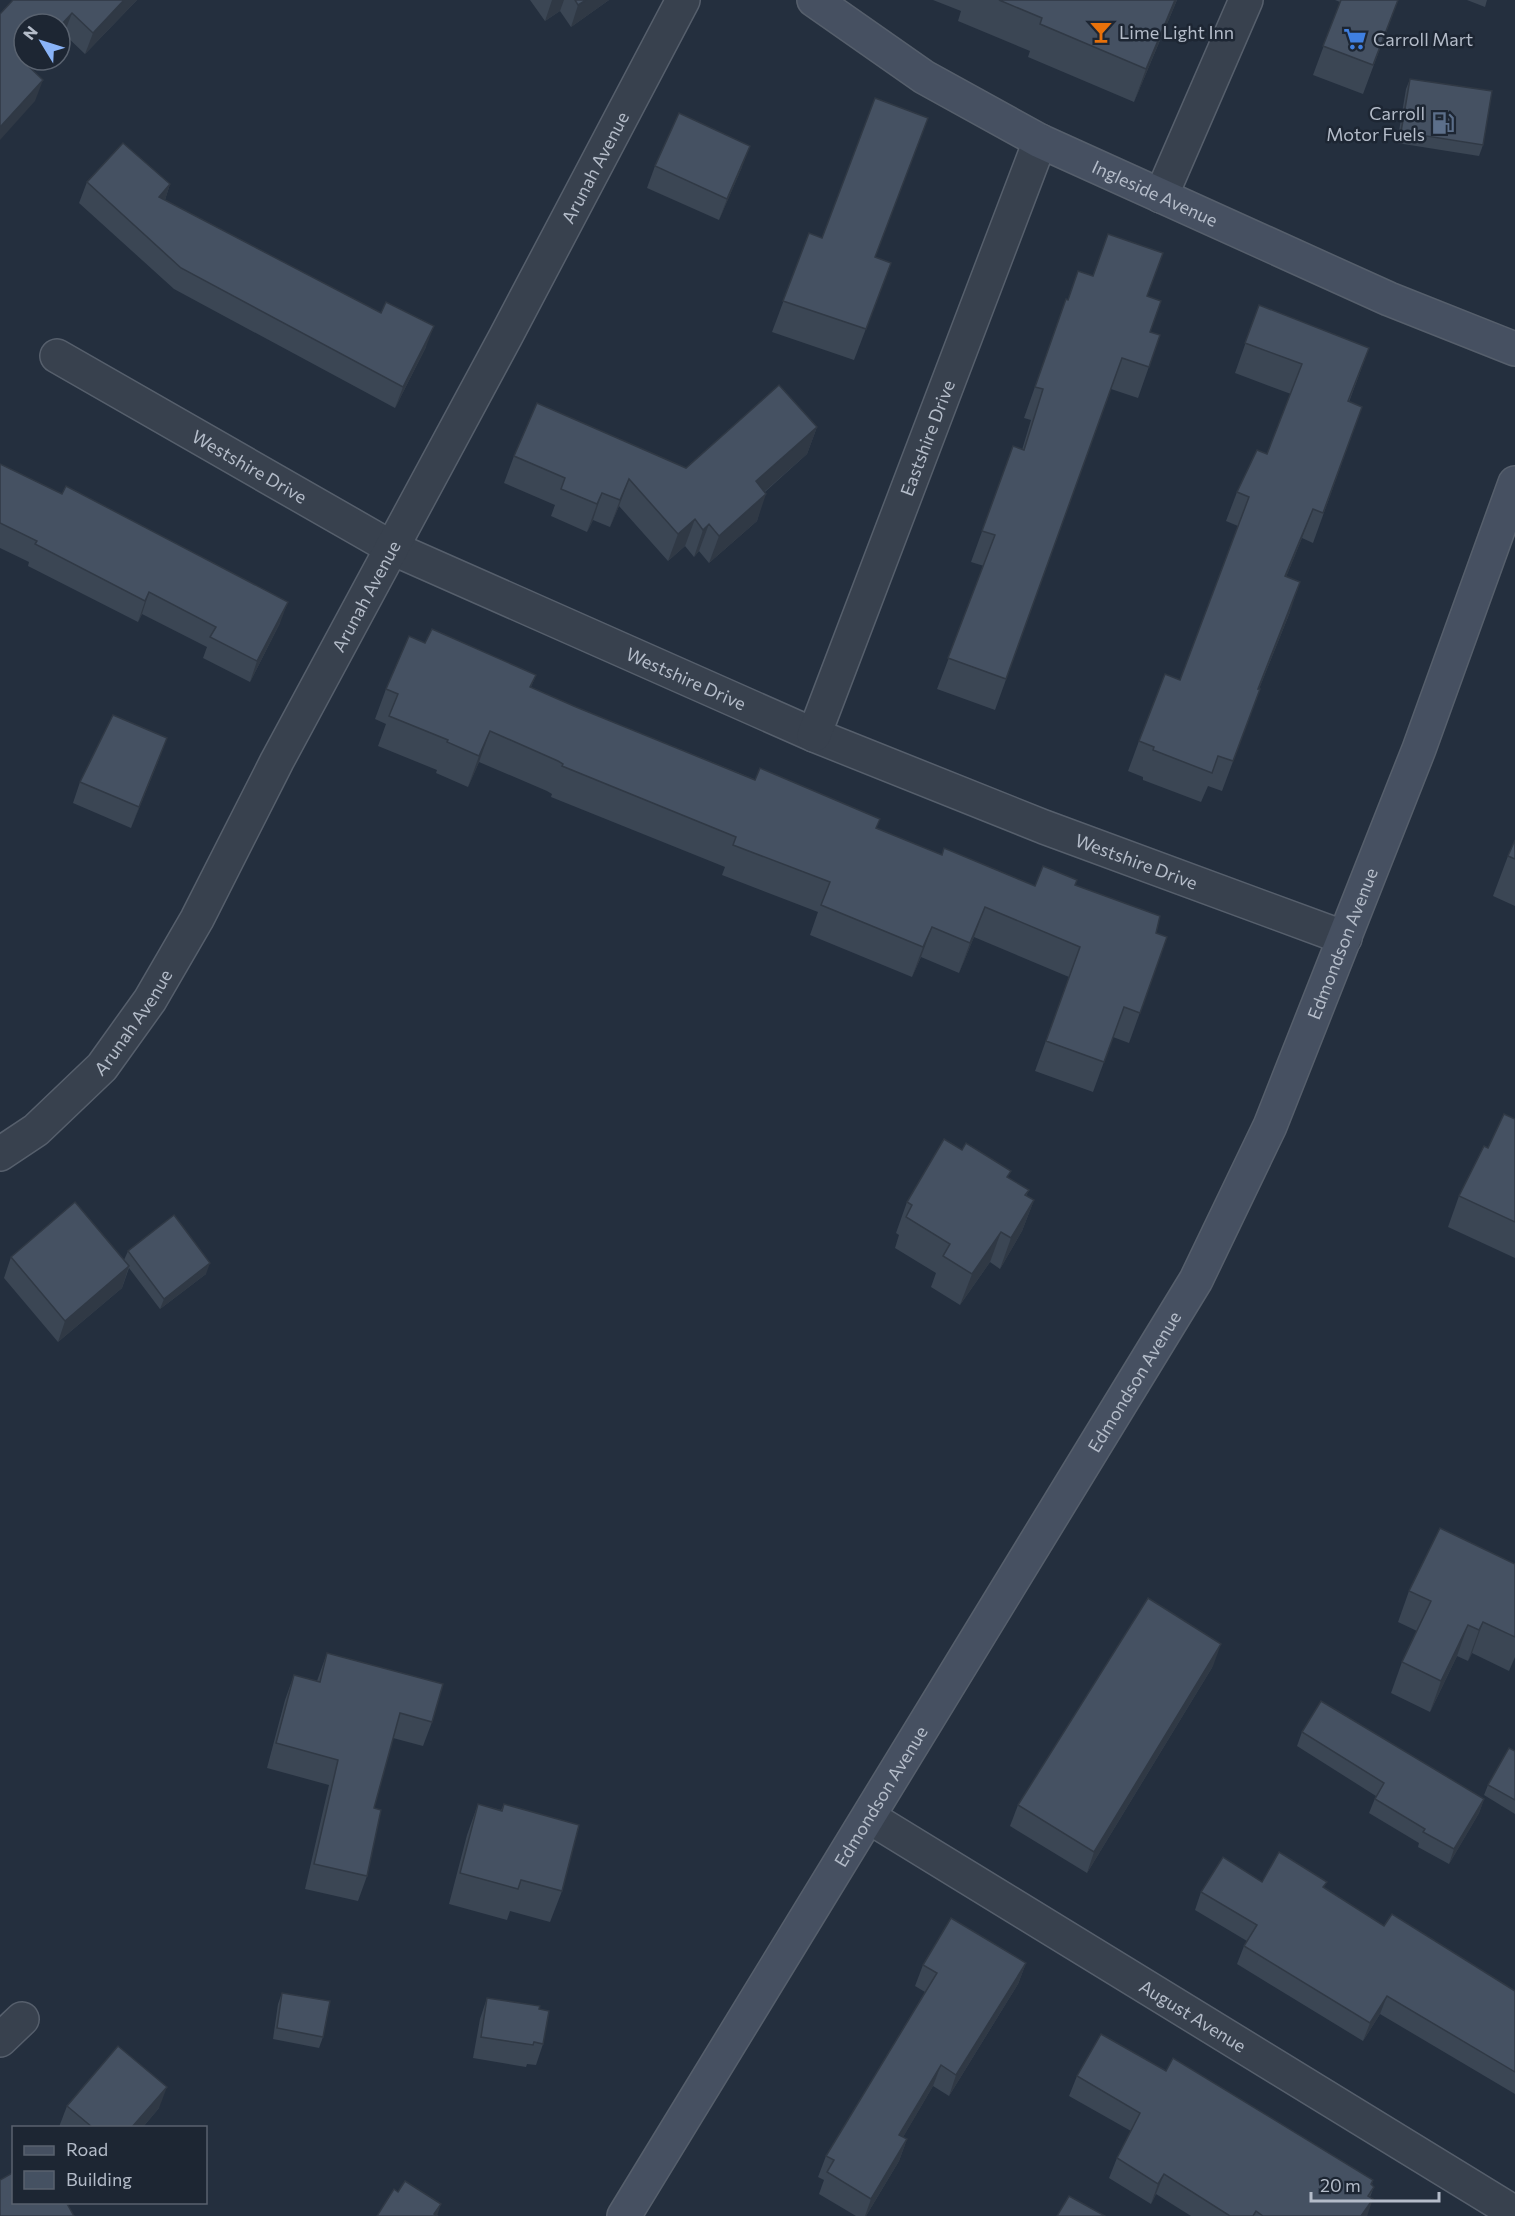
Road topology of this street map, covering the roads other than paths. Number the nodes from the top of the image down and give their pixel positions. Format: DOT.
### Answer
graph roads {
  1 [pos="683,0"];
  2 [pos="813,0"];
  3 [pos="1246,0"];
  4 [pos="1040,141"];
  5 [pos="1161,196"];
  6 [pos="1515,349"];
  7 [pos="57,356"];
  8 [pos="1515,483"];
  9 [pos="392,548"];
  10 [pos="814,735"];
  11 [pos="1345,938"];
  12 [pos="0,1154"];
  13 [pos="868,1817"];
  14 [pos="1515,2213"];
  15 [pos="624,2216"];
  1 -- 9 [label="street, Arunah Avenue"];
  2 -- 4 [label="main road, Ingleside Avenue"];
  3 -- 5 [label="street"];
  4 -- 5 [label="main road, Ingleside Avenue"];
  4 -- 10 [label="street, Eastshire Drive"];
  5 -- 6 [label="main road, Ingleside Avenue"];
  7 -- 9 [label="street, Westshire Drive"];
  8 -- 11 [label="main road, Edmondson Avenue"];
  9 -- 10 [label="street, Westshire Drive"];
  9 -- 12 [label="street, Arunah Avenue"];
  10 -- 11 [label="street, Westshire Drive"];
  11 -- 13 [label="main road, Edmondson Avenue"];
  13 -- 14 [label="street, August Avenue"];
  13 -- 15 [label="main road, Edmondson Avenue"];
}
